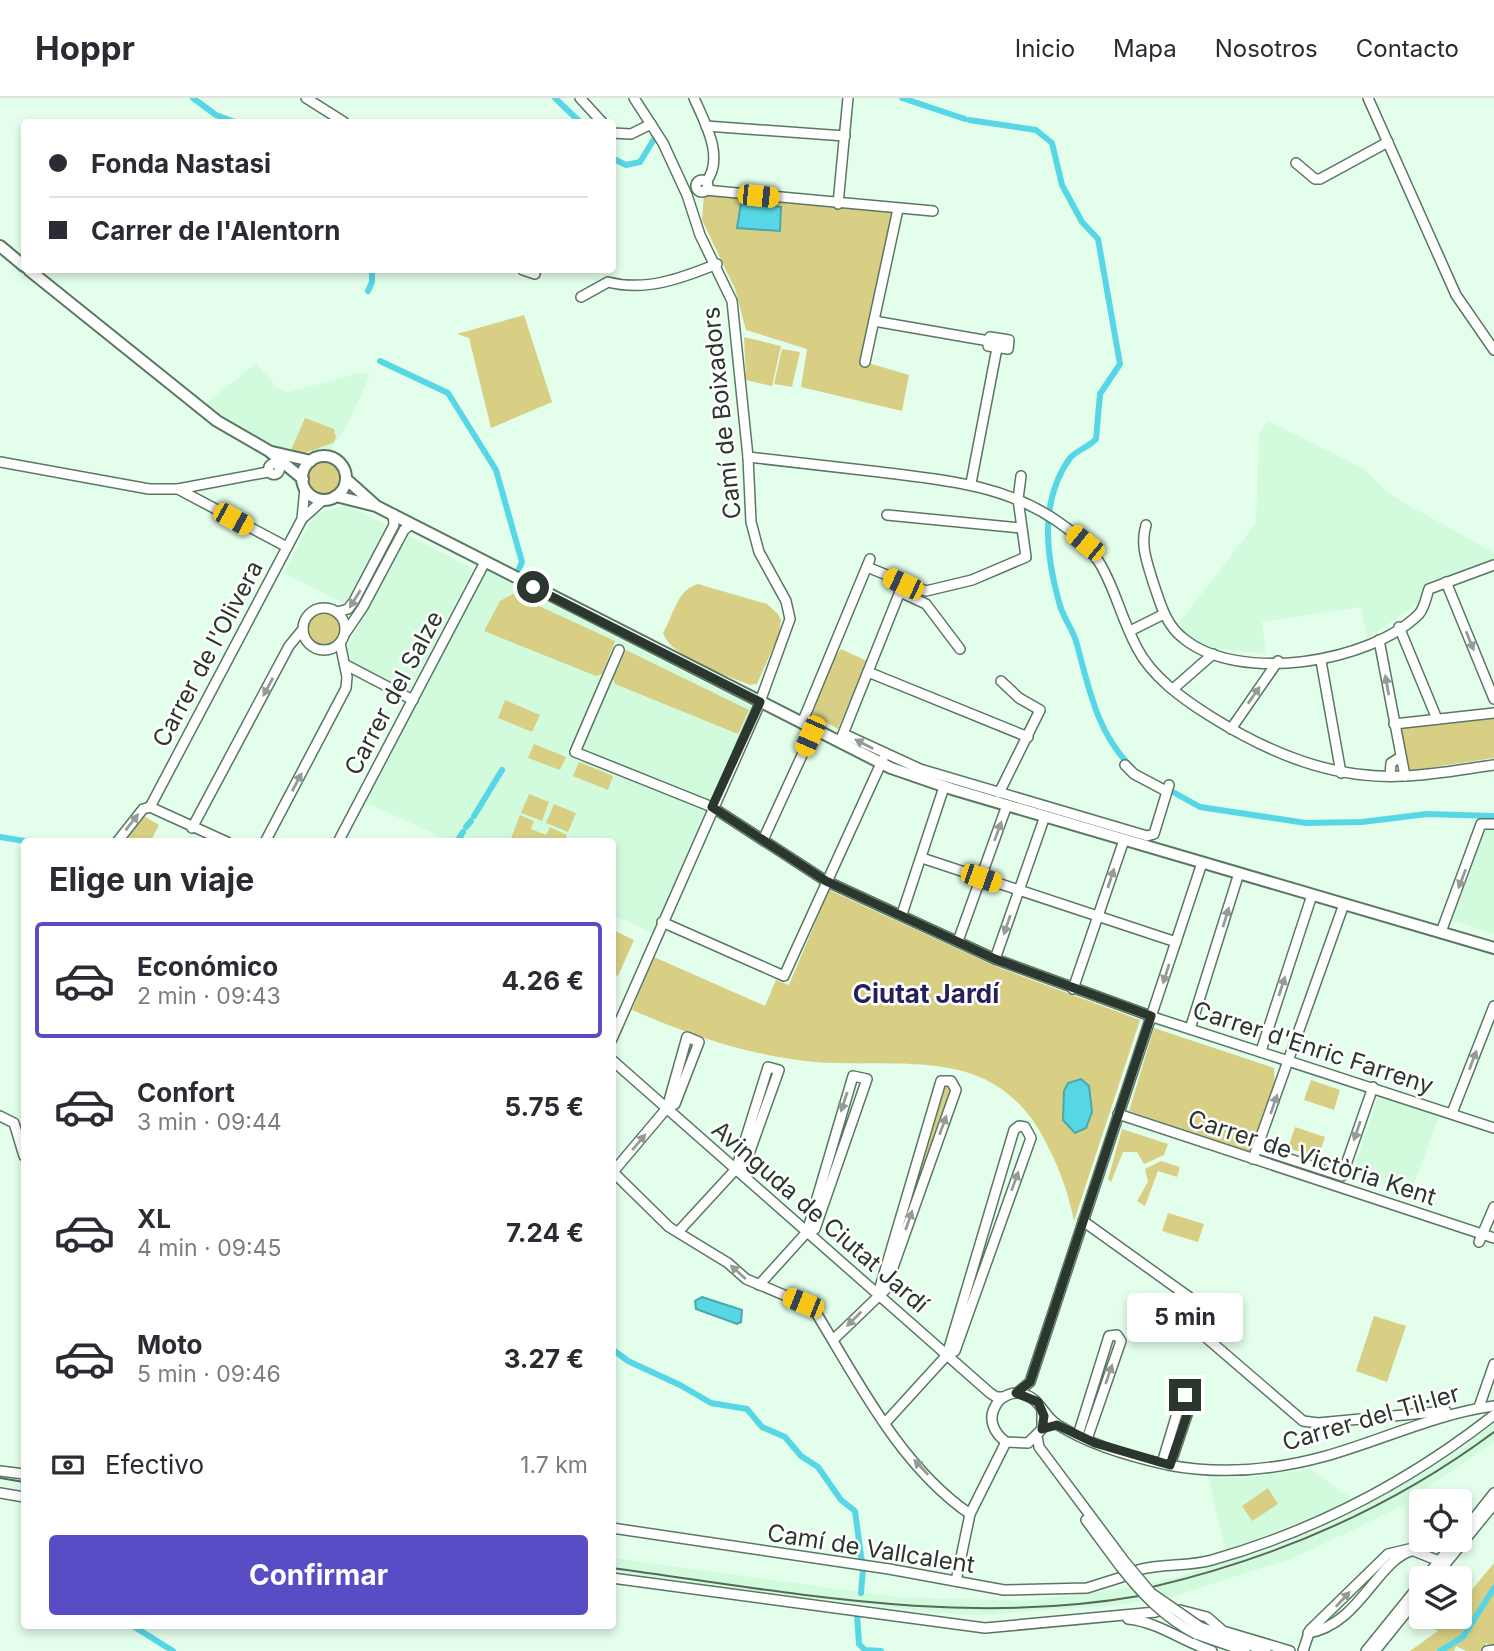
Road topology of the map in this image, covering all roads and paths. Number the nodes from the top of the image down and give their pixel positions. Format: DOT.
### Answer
graph roads {
  1 [pos="306,98"];
  2 [pos="580,98"];
  3 [pos="634,98"];
  4 [pos="694,98"];
  5 [pos="848,98"];
  6 [pos="1368,98"];
  7 [pos="339,119"];
  8 [pos="599,119"];
  9 [pos="651,124"];
  10 [pos="706,126"];
  11 [pos="616,132"];
  12 [pos="845,136"];
  13 [pos="1388,142"];
  14 [pos="1296,163"];
  15 [pos="703,187"];
  16 [pos="687,195"];
  17 [pos="838,204"];
  18 [pos="898,209"];
  19 [pos="933,211"];
  20 [pos="0,246"];
  21 [pos="21,264"];
  22 [pos="717,264"];
  23 [pos="33,273"];
  24 [pos="532,273"];
  25 [pos="535,274"];
  26 [pos="581,297"];
  27 [pos="874,321"];
  28 [pos="989,341"];
  29 [pos="997,348"];
  30 [pos="1494,350"];
  31 [pos="865,362"];
  32 [pos="270,451"];
  33 [pos="748,457"];
  34 [pos="311,461"];
  35 [pos="0,463"];
  36 [pos="268,472"];
  37 [pos="1021,476"];
  38 [pos="346,479"];
  39 [pos="304,483"];
  40 [pos="971,483"];
  41 [pos="195,486"];
  42 [pos="178,489"];
  43 [pos="336,496"];
  44 [pos="194,497"];
  45 [pos="1018,499"];
  46 [pos="323,500"];
  47 [pos="376,506"];
  48 [pos="393,514"];
  49 [pos="887,515"];
  50 [pos="302,519"];
  51 [pos="411,524"];
  52 [pos="1146,525"];
  53 [pos="1021,528"];
  54 [pos="287,547"];
  55 [pos="485,562"];
  56 [pos="1493,567"];
  57 [pos="376,570"];
  58 [pos="1446,582"];
  59 [pos="901,588"];
  60 [pos="337,612"];
  61 [pos="1164,614"];
  62 [pos="1399,627"];
  63 [pos="303,629"];
  64 [pos="1130,631"];
  65 [pos="345,632"];
  66 [pos="1379,639"];
  67 [pos="340,643"];
  68 [pos="619,649"];
  69 [pos="960,649"];
  70 [pos="1213,654"];
  71 [pos="1278,661"];
  72 [pos="1321,661"];
  73 [pos="346,665"];
  74 [pos="868,672"];
  75 [pos="1001,681"];
  76 [pos="1172,689"];
  77 [pos="1494,699"];
  78 [pos="413,700"];
  79 [pos="760,702"];
  80 [pos="1494,713"];
  81 [pos="1437,719"];
  82 [pos="802,723"];
  83 [pos="1394,724"];
  84 [pos="814,729"];
  85 [pos="1231,729"];
  86 [pos="1028,737"];
  87 [pos="841,738"];
  88 [pos="1401,757"];
  89 [pos="883,759"];
  90 [pos="1125,765"];
  91 [pos="1494,765"];
  92 [pos="1341,773"];
  93 [pos="1390,776"];
  94 [pos="1405,776"];
  95 [pos="944,787"];
  96 [pos="994,797"];
  97 [pos="1007,805"];
  98 [pos="150,807"];
  99 [pos="712,807"];
  100 [pos="1045,816"];
  101 [pos="1494,824"];
  102 [pos="197,830"];
  103 [pos="1126,835"];
  104 [pos="120,838"];
  105 [pos="210,838"];
  106 [pos="217,838"];
  107 [pos="267,838"];
  108 [pos="340,838"];
  109 [pos="763,840"];
  110 [pos="922,858"];
  111 [pos="1202,863"];
  112 [pos="1239,873"];
  113 [pos="981,878"];
  114 [pos="826,881"];
  115 [pos="1019,892"];
  116 [pos="1312,895"];
  117 [pos="1344,904"];
  118 [pos="902,914"];
  119 [pos="1097,917"];
  120 [pos="662,922"];
  121 [pos="1441,932"];
  122 [pos="958,941"];
  123 [pos="1176,942"];
  124 [pos="1494,948"];
  125 [pos="995,959"];
  126 [pos="1073,989"];
  127 [pos="1494,1006"];
  128 [pos="1151,1016"];
  129 [pos="1190,1029"];
  130 [pos="616,1030"];
  131 [pos="1261,1051"];
  132 [pos="1291,1060"];
  133 [pos="616,1064"];
  134 [pos="616,1069"];
  135 [pos="1373,1087"];
  136 [pos="665,1110"];
  137 [pos="1452,1113"];
  138 [pos="1118,1114"];
  139 [pos="0,1115"];
  140 [pos="1494,1128"];
  141 [pos="21,1146"];
  142 [pos="831,1146"];
  143 [pos="842,1149"];
  144 [pos="1259,1149"];
  145 [pos="1253,1159"];
  146 [pos="616,1168"];
  147 [pos="735,1171"];
  148 [pos="616,1175"];
  149 [pos="907,1186"];
  150 [pos="920,1190"];
  151 [pos="1494,1207"];
  152 [pos="1083,1221"];
  153 [pos="678,1232"];
  154 [pos="806,1233"];
  155 [pos="1481,1238"];
  156 [pos="1494,1238"];
  157 [pos="987,1244"];
  158 [pos="760,1285"];
  159 [pos="876,1296"];
  160 [pos="833,1340"];
  161 [pos="945,1357"];
  162 [pos="1494,1364"];
  163 [pos="1030,1382"];
  164 [pos="1487,1384"];
  165 [pos="1016,1393"];
  166 [pos="1004,1397"];
  167 [pos="1031,1397"];
  168 [pos="995,1407"];
  169 [pos="1042,1409"];
  170 [pos="1469,1409"];
  171 [pos="1493,1409"];
  172 [pos="885,1423"];
  173 [pos="1057,1425"];
  174 [pos="1481,1425"];
  175 [pos="1039,1433"];
  176 [pos="1082,1437"];
  177 [pos="1006,1442"];
  178 [pos="1028,1443"];
  179 [pos="1166,1464"];
  180 [pos="0,1471"];
  181 [pos="21,1474"];
  182 [pos="0,1493"];
  183 [pos="1494,1493"];
  184 [pos="21,1496"];
  185 [pos="1494,1504"];
  186 [pos="970,1514"];
  187 [pos="1472,1521"];
  188 [pos="616,1529"];
  189 [pos="1446,1552"];
  190 [pos="1438,1561"];
  191 [pos="1122,1564"];
  192 [pos="1434,1566"];
  193 [pos="1444,1566"];
  194 [pos="1138,1570"];
  195 [pos="1122,1577"];
  196 [pos="616,1579"];
  197 [pos="956,1581"];
  198 [pos="1409,1598"];
  199 [pos="1409,1609"];
  200 [pos="1180,1610"];
  201 [pos="1112,1617"];
  202 [pos="1161,1627"];
  203 [pos="1198,1631"];
  204 [pos="1494,1650"];
  205 [pos="1212,1651"];
  206 [pos="1245,1651"];
  207 [pos="1266,1651"];
  208 [pos="1290,1651"];
  209 [pos="1303,1651"];
  210 [pos="1366,1651"];
  211 [pos="1375,1651"];
  212 [pos="1487,1651"];
  1 -- 7 [label="street"];
  2 -- 8 [label="street"];
  3 -- 9 [label="street, Camí de Boixadors"];
  4 -- 10 [label="street"];
  5 -- 12 [label="street"];
  6 -- 13 [label="street"];
  9 -- 11 [label="street"];
  9 -- 16 [label="street, Camí de Boixadors"];
  10 -- 12 [label="street"];
  10 -- 15 [label="street"];
  12 -- 17 [label="street"];
  13 -- 14 [label="street"];
  13 -- 30 [label="street"];
  15 -- 16 [label="street"];
  15 -- 17 [label="street"];
  16 -- 22 [label="street, Camí de Boixadors"];
  17 -- 18 [label="street"];
  18 -- 19 [label="street"];
  18 -- 27 [label="street"];
  20 -- 21 [label="main road"];
  22 -- 26 [label="street"];
  22 -- 33 [label="street, Camí de Boixadors"];
  23 -- 32 [label="main road"];
  24 -- 25 [label="street"];
  27 -- 28 [label="street"];
  27 -- 31 [label="street"];
  28 -- 29 [label="street"];
  28 -- 29 [label="street"];
  29 -- 40 [label="street"];
  32 -- 34 [label="main road"];
  32 -- 39 [label="main road"];
  33 -- 40 [label="street"];
  33 -- 79 [label="street, Camí de Boixadors"];
  34 -- 38 [label="main road"];
  34 -- 39 [label="main road"];
  35 -- 42 [label="street"];
  36 -- 41 [label="street"];
  37 -- 45 [label="street"];
  38 -- 43 [label="main road"];
  38 -- 47 [label="main road"];
  39 -- 46 [label="main road"];
  39 -- 50 [label="street, Carrer de l'Olivera"];
  40 -- 45 [label="street"];
  41 -- 42 [label="street"];
  41 -- 44 [label="street"];
  42 -- 44 [label="street"];
  43 -- 46 [label="main road"];
  43 -- 47 [label="main road"];
  44 -- 54 [label="street"];
  45 -- 53 [label="street"];
  45 -- 64 [label="street"];
  46 -- 50 [label="street, Carrer de l'Olivera"];
  47 -- 48 [label="main road"];
  48 -- 51 [label="main road"];
  48 -- 57 [label="street"];
  49 -- 53 [label="street"];
  50 -- 54 [label="street, Carrer de l'Olivera"];
  51 -- 55 [label="main road"];
  51 -- 57 [label="street"];
  52 -- 61 [label="street"];
  53 -- 59 [label="street"];
  54 -- 98 [label="street, Carrer de l'Olivera"];
  55 -- 78 [label="street, Carrer del Salze"];
  55 -- 79 [label="main road"];
  56 -- 58 [label="street"];
  57 -- 60 [label="street, one-way"];
  57 -- 65 [label="street"];
  58 -- 62 [label="street"];
  58 -- 77 [label="street, one-way"];
  59 -- 69 [label="street"];
  59 -- 74 [label="street"];
  59 -- 82 [label="street"];
  60 -- 63 [label="street"];
  60 -- 65 [label="street"];
  61 -- 64 [label="street"];
  61 -- 70 [label="street"];
  62 -- 66 [label="street"];
  62 -- 81 [label="street"];
  63 -- 67 [label="street"];
  63 -- 102 [label="street, one-way"];
  64 -- 76 [label="street"];
  65 -- 67 [label="street"];
  66 -- 72 [label="street"];
  83 -- 66 [label="street, one-way"];
  67 -- 73 [label="street"];
  68 -- 99 [label="street, Carrer d'Enric Farreny"];
  70 -- 71 [label="street"];
  70 -- 76 [label="street"];
  71 -- 72 [label="street"];
  85 -- 71 [label="street, one-way"];
  72 -- 92 [label="street"];
  73 -- 78 [label="street"];
  107 -- 73 [label="street, one-way"];
  74 -- 86 [label="street"];
  74 -- 87 [label="street"];
  75 -- 86 [label="street"];
  76 -- 85 [label="street"];
  78 -- 108 [label="street, Carrer del Salze"];
  79 -- 82 [label="main road"];
  79 -- 99 [label="street, Camí de Boixadors"];
  80 -- 81 [label="street"];
  81 -- 83 [label="street"];
  82 -- 84 [label="main road"];
  83 -- 88 [label="street"];
  84 -- 87 [label="main road"];
  84 -- 109 [label="street"];
  85 -- 92 [label="street"];
  86 -- 96 [label="street"];
  87 -- 89 [label="main road"];
  88 -- 93 [label="street"];
  88 -- 94 [label="street"];
  89 -- 95 [label="main road"];
  89 -- 96 [label="street"];
  89 -- 114 [label="street"];
  90 -- 103 [label="street"];
  91 -- 94 [label="street"];
  92 -- 93 [label="street"];
  93 -- 94 [label="street"];
  95 -- 96 [label="main road"];
  95 -- 110 [label="street"];
  96 -- 97 [label="main road"];
  96 -- 103 [label="street"];
  97 -- 100 [label="main road"];
  113 -- 97 [label="street, one-way"];
  98 -- 102 [label="street"];
  104 -- 98 [label="street, Carrer de l'Olivera, one-way"];
  99 -- 109 [label="street, Carrer d'Enric Farreny"];
  99 -- 120 [label="street, Camí de Boixadors"];
  100 -- 103 [label="main road"];
  100 -- 115 [label="street"];
  101 -- 121 [label="street, one-way"];
  102 -- 105 [label="street"];
  102 -- 106 [label="street"];
  103 -- 111 [label="main road"];
  119 -- 103 [label="street, one-way"];
  109 -- 114 [label="street, Carrer d'Enric Farreny"];
  110 -- 113 [label="street"];
  110 -- 118 [label="street"];
  111 -- 112 [label="main road"];
  111 -- 123 [label="street"];
  112 -- 116 [label="main road"];
  129 -- 112 [label="street, one-way"];
  113 -- 115 [label="street"];
  113 -- 122 [label="street"];
  114 -- 118 [label="street, Carrer d'Enric Farreny"];
  114 -- 120 [label="street"];
  115 -- 119 [label="street"];
  115 -- 125 [label="street, one-way"];
  116 -- 117 [label="main road"];
  131 -- 116 [label="street, one-way"];
  117 -- 121 [label="main road"];
  117 -- 132 [label="street"];
  118 -- 122 [label="street, Carrer d'Enric Farreny"];
  119 -- 123 [label="street"];
  119 -- 126 [label="street"];
  120 -- 130 [label="street, Camí de Boixadors"];
  121 -- 124 [label="main road"];
  122 -- 125 [label="street, Carrer d'Enric Farreny"];
  123 -- 128 [label="street, one-way"];
  125 -- 126 [label="street, Carrer d'Enric Farreny"];
  126 -- 128 [label="street, Carrer d'Enric Farreny"];
  137 -- 127 [label="street, one-way"];
  128 -- 129 [label="street, Carrer d'Enric Farreny"];
  128 -- 138 [label="street"];
  129 -- 131 [label="street, Carrer d'Enric Farreny"];
  131 -- 132 [label="street, Carrer d'Enric Farreny"];
  132 -- 135 [label="street, Carrer d'Enric Farreny"];
  144 -- 132 [label="street, one-way"];
  133 -- 136 [label="street, Avinguda de Ciutat Jardí"];
  134 -- 136 [label="street, Avinguda de Ciutat Jardí"];
  135 -- 137 [label="street, Carrer d'Enric Farreny"];
  135 -- 144 [label="street, Carrer de Victòria Kent, one-way"];
  136 -- 136 [label="street"];
  146 -- 136 [label="street, one-way"];
  136 -- 147 [label="street, Avinguda de Ciutat Jardí"];
  137 -- 140 [label="street, Carrer d'Enric Farreny"];
  138 -- 145 [label="street, Carrer de Victòria Kent"];
  138 -- 152 [label="street"];
  139 -- 141 [label="street"];
  142 -- 143 [label="street"];
  143 -- 142 [label="street, one-way"];
  142 -- 154 [label="street"];
  143 -- 154 [label="street"];
  144 -- 145 [label="street"];
  145 -- 155 [label="street, Carrer de Victòria Kent"];
  147 -- 147 [label="street"];
  147 -- 153 [label="street"];
  147 -- 154 [label="street, Avinguda de Ciutat Jardí"];
  148 -- 153 [label="street"];
  149 -- 150 [label="street"];
  150 -- 149 [label="street, one-way"];
  149 -- 159 [label="street"];
  159 -- 150 [label="street, one-way"];
  151 -- 155 [label="street"];
  152 -- 163 [label="street"];
  152 -- 170 [label="street"];
  158 -- 153 [label="street, one-way"];
  154 -- 158 [label="street"];
  154 -- 159 [label="street, Avinguda de Ciutat Jardí"];
  155 -- 156 [label="street, Carrer de Victòria Kent"];
  157 -- 157 [label="street, one-way"];
  157 -- 161 [label="street"];
  158 -- 160 [label="street"];
  159 -- 160 [label="street, one-way"];
  159 -- 161 [label="street, Avinguda de Ciutat Jardí"];
  160 -- 172 [label="street"];
  161 -- 166 [label="street, Avinguda de Ciutat Jardí"];
  161 -- 168 [label="street, Avinguda de Ciutat Jardí"];
  161 -- 172 [label="street"];
  162 -- 164 [label="street"];
  163 -- 165 [label="street"];
  163 -- 167 [label="street"];
  164 -- 170 [label="street"];
  164 -- 171 [label="street"];
  165 -- 166 [label="street"];
  165 -- 167 [label="street"];
  166 -- 168 [label="street"];
  167 -- 169 [label="street"];
  168 -- 177 [label="street"];
  169 -- 173 [label="street, Carrer del Til·ler"];
  169 -- 175 [label="street"];
  170 -- 171 [label="street, Carrer del Til·ler"];
  170 -- 174 [label="street"];
  170 -- 179 [label="street, Carrer del Til·ler"];
  171 -- 174 [label="street"];
  186 -- 172 [label="street, one-way"];
  173 -- 175 [label="street"];
  173 -- 176 [label="street, Carrer del Til·ler"];
  174 -- 194 [label="street"];
  175 -- 178 [label="street"];
  175 -- 191 [label="street"];
  176 -- 176 [label="street, one-way"];
  176 -- 179 [label="street, Carrer del Til·ler"];
  177 -- 178 [label="street"];
  177 -- 186 [label="street"];
  178 -- 191 [label="street"];
  179 -- 179 [label="street"];
  180 -- 181 [label="street"];
  182 -- 184 [label="street"];
  183 -- 187 [label="street"];
  185 -- 193 [label="street"];
  186 -- 197 [label="street"];
  188 -- 197 [label="street, Camí de Vallcalent"];
  189 -- 190 [label="street"];
  190 -- 192 [label="street"];
  209 -- 190 [label="street, one-way"];
  191 -- 203 [label="street, bridge"];
  195 -- 197 [label="street, Camí de Vallcalent"];
  196 -- 201 [label="street"];
  198 -- 210 [label="street"];
  199 -- 211 [label="street"];
  200 -- 208 [label="street"];
  201 -- 202 [label="street"];
  201 -- 202 [label="street"];
  202 -- 205 [label="street"];
  203 -- 206 [label="street"];
  203 -- 207 [label="street"];
  204 -- 212 [label="street"];
}
